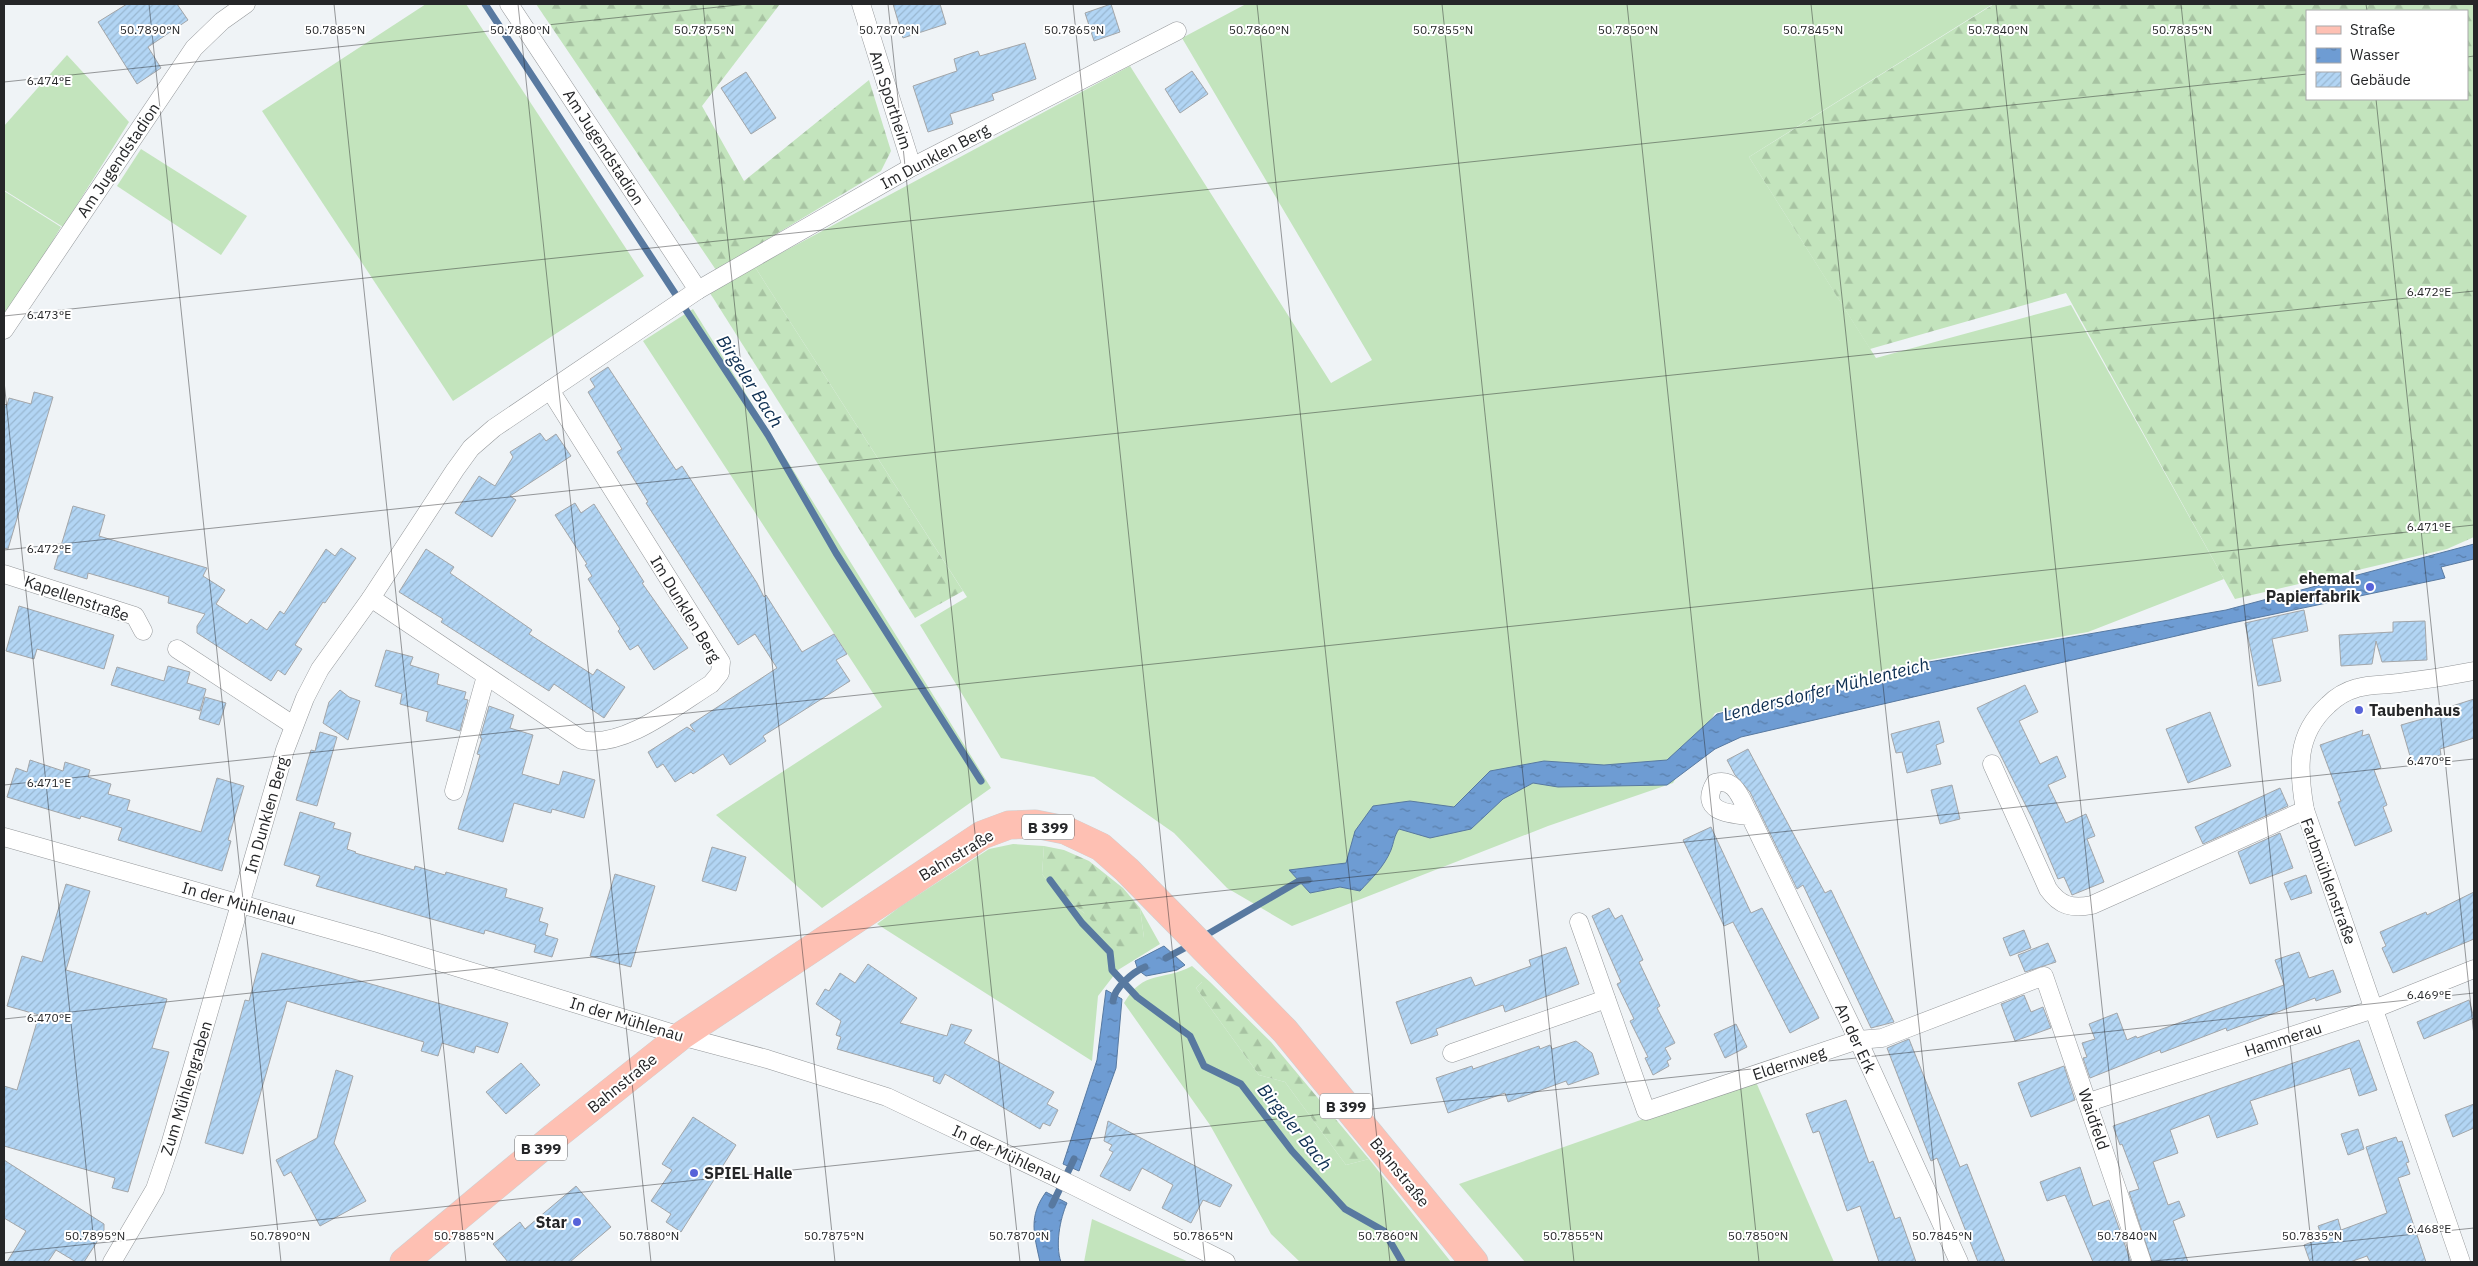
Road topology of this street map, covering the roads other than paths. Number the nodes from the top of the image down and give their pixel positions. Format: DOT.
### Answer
graph roads {
  1 [pos="246,4"];
  2 [pos="509,4"];
  3 [pos="861,4"];
  4 [pos="1177,31"];
  5 [pos="912,167"];
  6 [pos="685,299"];
  7 [pos="4,330"];
  8 [pos="550,390"];
  9 [pos="4,574"];
  10 [pos="371,598"];
  11 [pos="143,631"];
  12 [pos="177,649"];
  13 [pos="2474,671"];
  14 [pos="486,676"];
  15 [pos="293,725"];
  16 [pos="1992,764"];
  17 [pos="454,791"];
  18 [pos="2304,810"];
  19 [pos="1750,816"];
  20 [pos="4,837"];
  21 [pos="240,904"];
  22 [pos="1579,922"];
  23 [pos="2474,969"];
  24 [pos="2044,976"];
  25 [pos="1606,999"];
  26 [pos="2374,1009"];
  27 [pos="681,1036"];
  28 [pos="1858,1040"];
  29 [pos="1452,1053"];
  30 [pos="2089,1102"];
  31 [pos="112,1262"];
  32 [pos="404,1262"];
  33 [pos="1226,1262"];
  34 [pos="1474,1262"];
  35 [pos="1959,1262"];
  36 [pos="2142,1262"];
  37 [pos="2461,1262"];
  1 -- 7 [label="street, Am Jugendstadion"];
  2 -- 6 [label="street, Am Jugendstadion"];
  3 -- 5 [label="street, Am Sportheim"];
  4 -- 5 [label="street, Im Dunklen Berg"];
  5 -- 6 [label="street, Im Dunklen Berg"];
  6 -- 8 [label="street, Im Dunklen Berg"];
  8 -- 10 [label="street, Im Dunklen Berg"];
  8 -- 14 [label="street, Im Dunklen Berg"];
  9 -- 11 [label="street, Kapellenstraße"];
  10 -- 14 [label="street, Im Dunklen Berg"];
  10 -- 15 [label="street, Im Dunklen Berg"];
  12 -- 15 [label="street"];
  13 -- 18 [label="street"];
  14 -- 17 [label="street"];
  15 -- 21 [label="street, Im Dunklen Berg"];
  16 -- 18 [label="street, Farbmühlenstraße"];
  18 -- 26 [label="street, Farbmühlenstraße"];
  19 -- 28 [label="street, An der Erk"];
  20 -- 21 [label="street, In der Mühlenau"];
  21 -- 27 [label="street, In der Mühlenau"];
  21 -- 31 [label="street, Zum Mühlengraben"];
  22 -- 25 [label="street, Eldernweg"];
  23 -- 26 [label="street, Hammerau"];
  24 -- 28 [label="street, Eldernweg"];
  24 -- 30 [label="street, Waidfeld"];
  25 -- 28 [label="street, Eldernweg"];
  25 -- 29 [label="street"];
  26 -- 30 [label="street, Hammerau"];
  26 -- 37 [label="street, Farbmühlenstraße"];
  27 -- 32 [label="main road, Bahnstraße / B 399"];
  27 -- 33 [label="street, In der Mühlenau"];
  27 -- 34 [label="main road, Bahnstraße / B 399"];
  28 -- 35 [label="street, An der Erk"];
  30 -- 36 [label="street, Waidfeld"];
}
